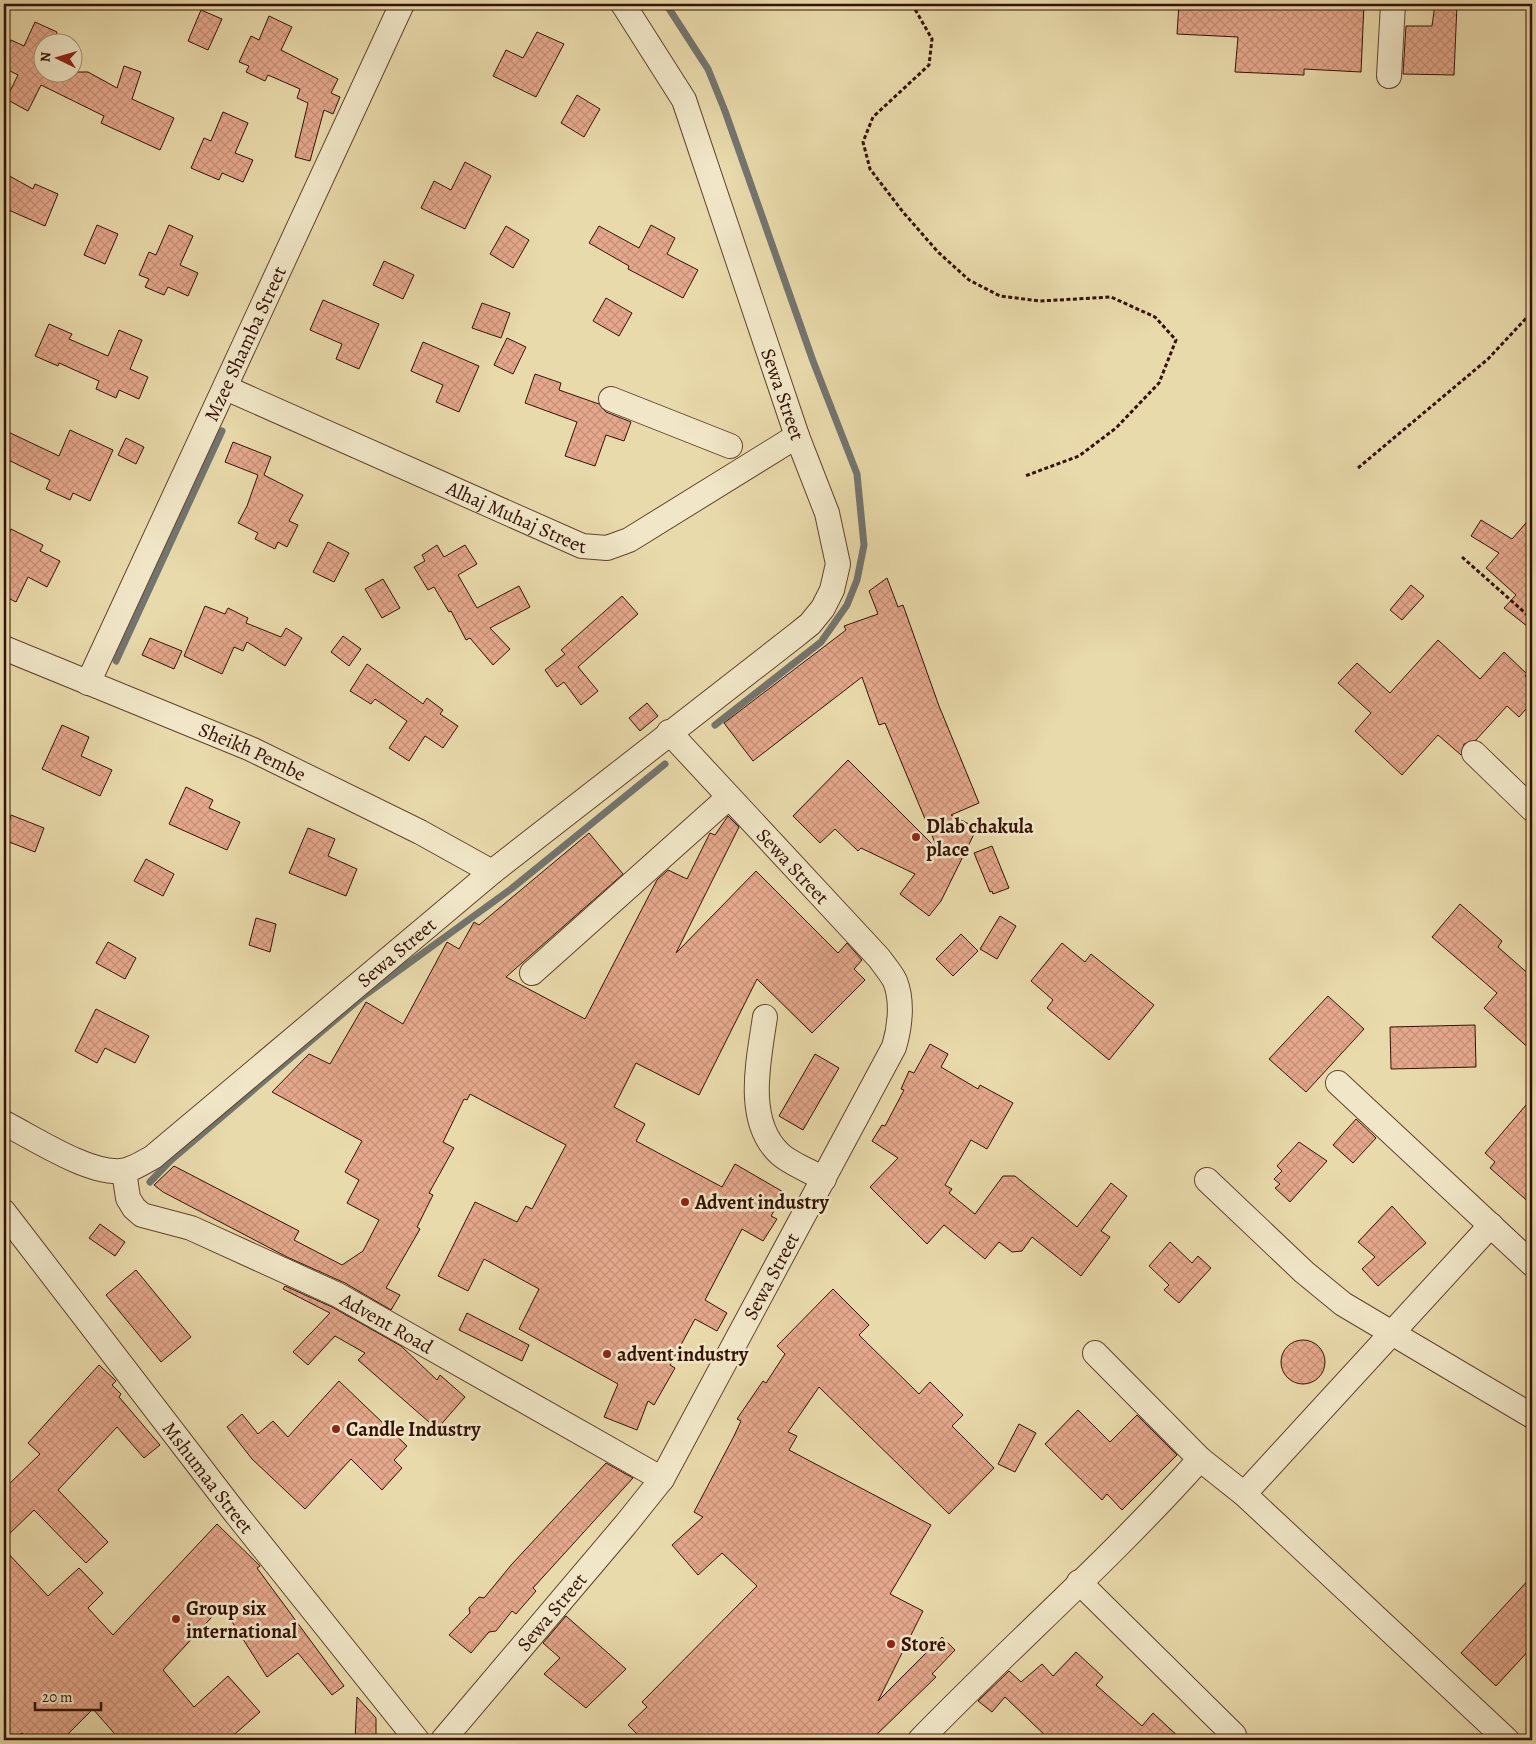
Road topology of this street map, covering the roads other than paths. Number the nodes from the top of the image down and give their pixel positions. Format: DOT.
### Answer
graph roads {
  1 [pos="402,4"];
  2 [pos="623,4"];
  3 [pos="1393,4"];
  4 [pos="1389,76"];
  5 [pos="226,388"];
  6 [pos="610,399"];
  7 [pos="797,436"];
  8 [pos="730,446"];
  9 [pos="4,648"];
  10 [pos="88,683"];
  11 [pos="669,732"];
  12 [pos="1474,753"];
  13 [pos="730,797"];
  14 [pos="1532,809"];
  15 [pos="492,872"];
  16 [pos="532,973"];
  17 [pos="765,1017"];
  18 [pos="1338,1083"];
  19 [pos="4,1123"];
  20 [pos="124,1171"];
  21 [pos="824,1178"];
  22 [pos="1207,1180"];
  23 [pos="4,1212"];
  24 [pos="1491,1225"];
  25 [pos="1532,1264"];
  26 [pos="1393,1332"];
  27 [pos="1095,1353"];
  28 [pos="1532,1416"];
  29 [pos="1200,1459"];
  30 [pos="662,1479"];
  31 [pos="1244,1494"];
  32 [pos="1079,1582"];
  33 [pos="1234,1735"];
  34 [pos="417,1740"];
  35 [pos="443,1740"];
  36 [pos="920,1740"];
  37 [pos="1507,1740"];
  1 -- 5 [label="street, Mzee Shamba Street"];
  2 -- 7 [label="street, Sewa Street"];
  3 -- 4 [label="street"];
  5 -- 7 [label="street, Alhaj Muhaj Street"];
  5 -- 10 [label="street, Mzee Shamba Street"];
  6 -- 8 [label="street"];
  7 -- 11 [label="street, Sewa Street"];
  9 -- 10 [label="street, Sheikh Pembe"];
  10 -- 15 [label="street, Sheikh Pembe"];
  11 -- 13 [label="street, Sewa Street"];
  11 -- 15 [label="street, Sewa Street"];
  12 -- 14 [label="street"];
  13 -- 16 [label="street"];
  13 -- 21 [label="street, Sewa Street"];
  15 -- 20 [label="street, Sewa Street"];
  17 -- 21 [label="street"];
  18 -- 24 [label="street"];
  19 -- 20 [label="street"];
  20 -- 30 [label="street, Advent Road"];
  21 -- 30 [label="street, Sewa Street"];
  22 -- 26 [label="street"];
  23 -- 34 [label="street, Mshumaa Street"];
  24 -- 25 [label="street"];
  24 -- 26 [label="street"];
  26 -- 28 [label="street"];
  26 -- 31 [label="street"];
  27 -- 29 [label="street"];
  29 -- 31 [label="street"];
  29 -- 32 [label="street"];
  30 -- 35 [label="street, Sewa Street"];
  31 -- 37 [label="street"];
  32 -- 33 [label="street"];
  32 -- 36 [label="street"];
}
